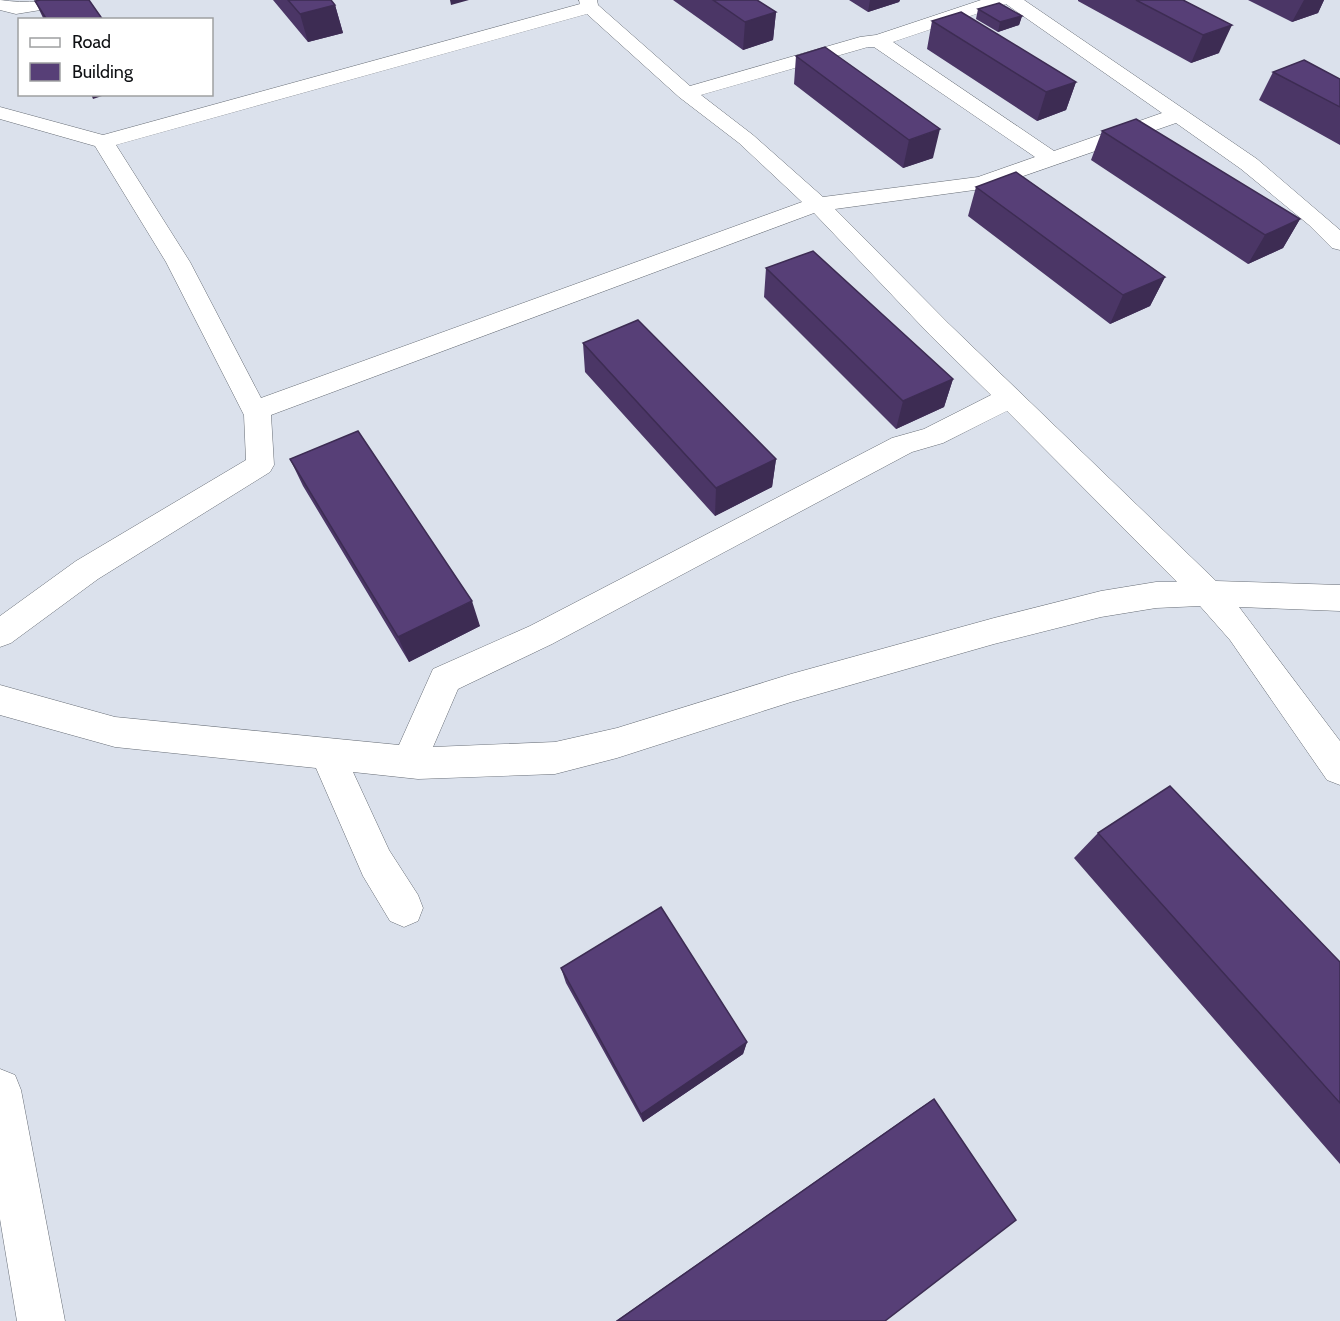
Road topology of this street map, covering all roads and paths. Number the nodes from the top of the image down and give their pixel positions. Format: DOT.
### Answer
graph roads {
  1 [pos="71,0"];
  2 [pos="999,0"];
  3 [pos="1012,0"];
  4 [pos="589,4"];
  5 [pos="0,5"];
  6 [pos="878,41"];
  7 [pos="686,93"];
  8 [pos="0,113"];
  9 [pos="1178,115"];
  10 [pos="104,142"];
  11 [pos="1050,158"];
  12 [pos="818,204"];
  13 [pos="1340,243"];
  14 [pos="1009,398"];
  15 [pos="257,410"];
  16 [pos="1208,593"];
  17 [pos="1340,598"];
  18 [pos="0,634"];
  19 [pos="0,700"];
  20 [pos="327,754"];
  21 [pos="409,762"];
  22 [pos="1340,769"];
  23 [pos="404,908"];
  24 [pos="2,1117"];
  25 [pos="41,1321"];
  1 -- 5 [label="street"];
  2 -- 6 [label="street"];
  3 -- 9 [label="street"];
  4 -- 7 [label="street"];
  4 -- 10 [label="street"];
  6 -- 7 [label="street"];
  6 -- 11 [label="street"];
  7 -- 12 [label="street"];
  8 -- 10 [label="street"];
  9 -- 11 [label="street"];
  9 -- 13 [label="street"];
  10 -- 15 [label="street"];
  11 -- 12 [label="street"];
  12 -- 14 [label="street"];
  12 -- 15 [label="street"];
  14 -- 16 [label="street"];
  14 -- 21 [label="street"];
  15 -- 18 [label="street"];
  16 -- 17 [label="street"];
  16 -- 21 [label="street"];
  16 -- 22 [label="street"];
  19 -- 20 [label="street"];
  20 -- 21 [label="street"];
  20 -- 23 [label="street"];
  24 -- 25 [label="street"];
}
